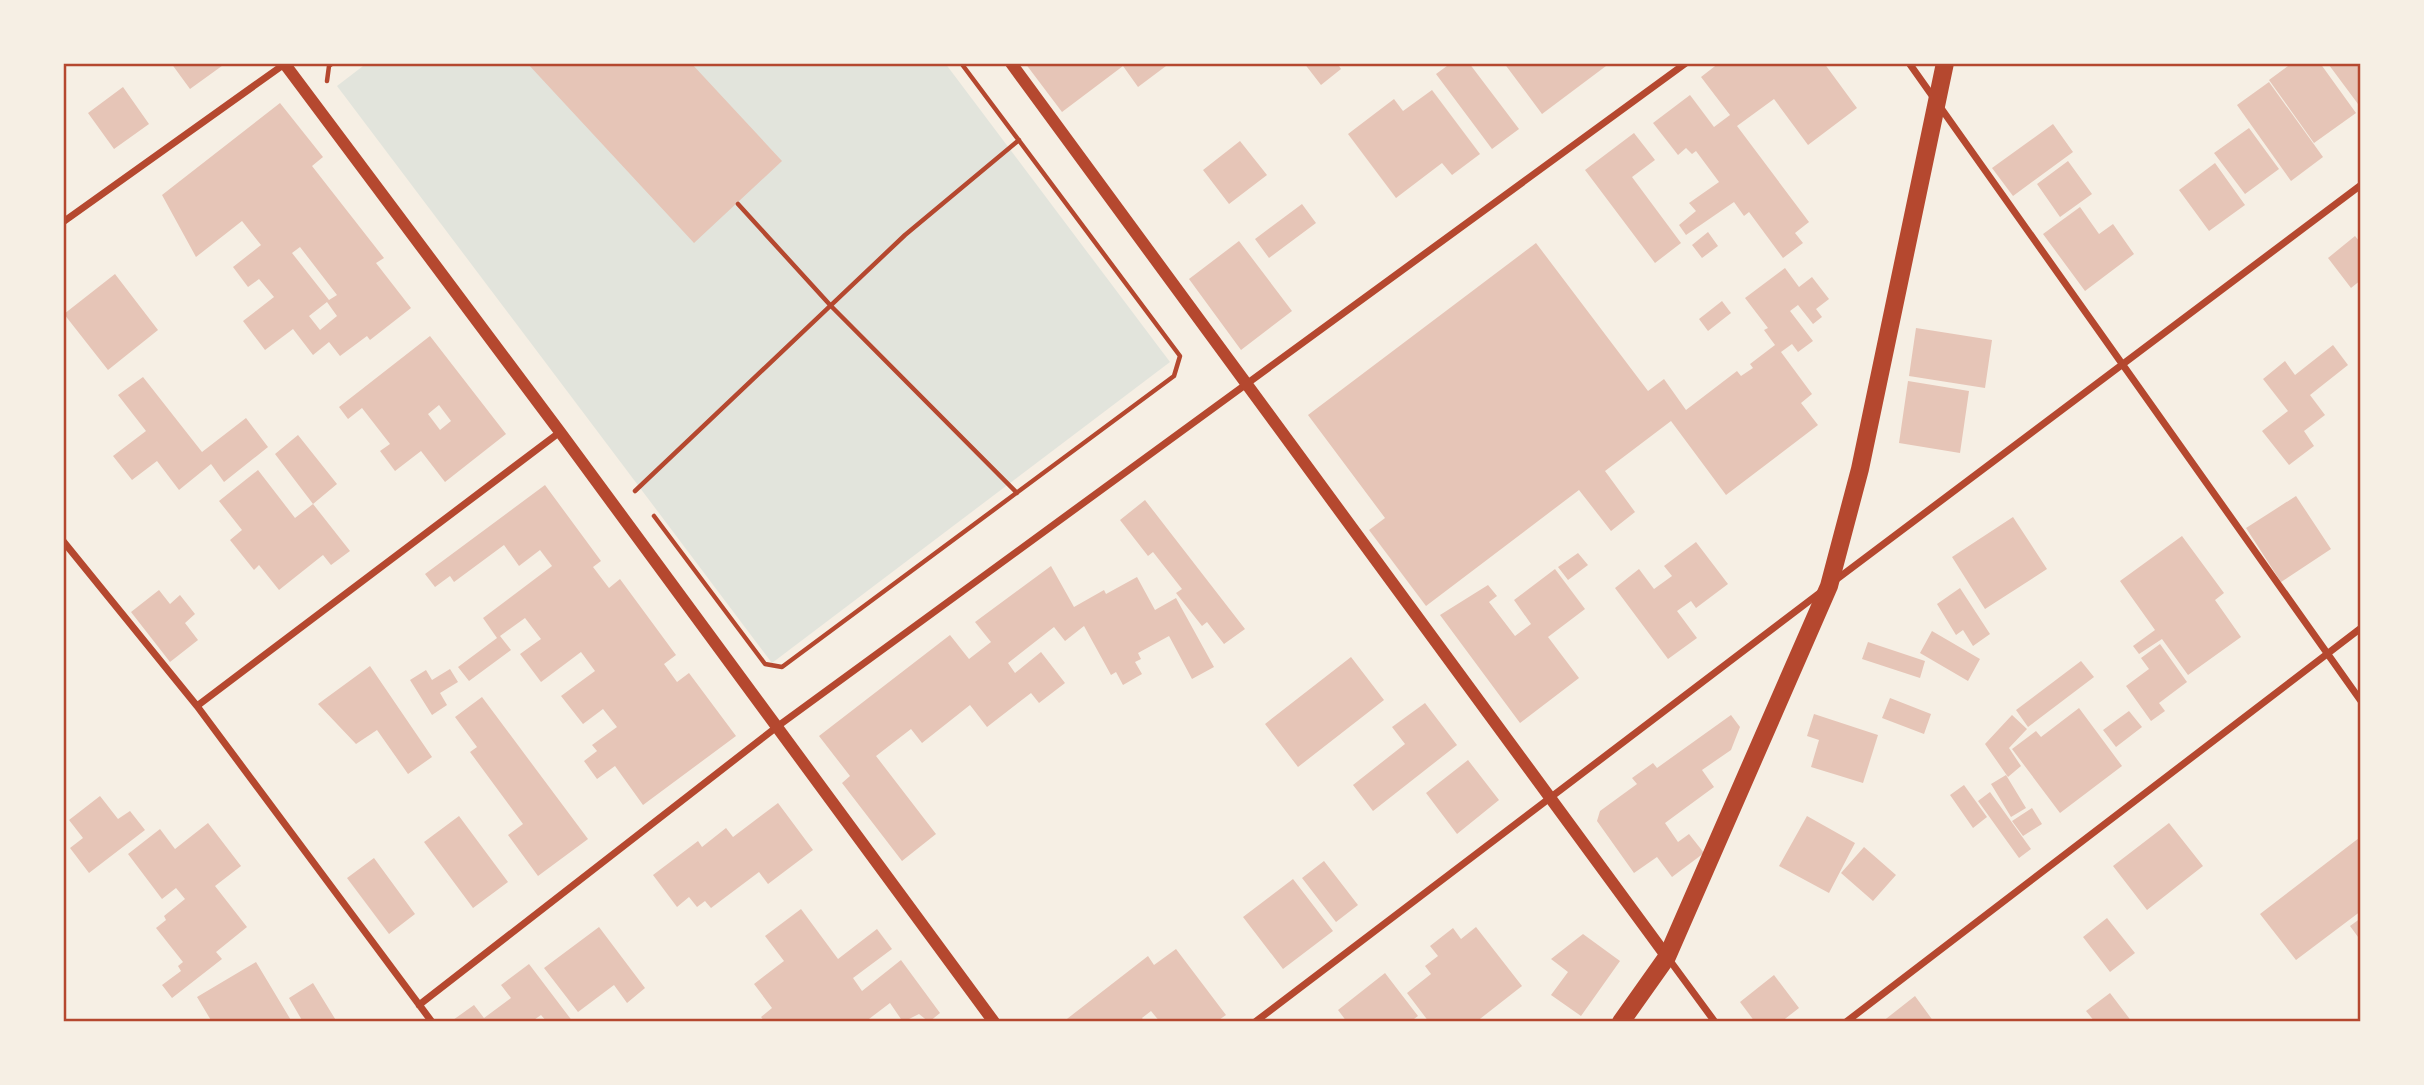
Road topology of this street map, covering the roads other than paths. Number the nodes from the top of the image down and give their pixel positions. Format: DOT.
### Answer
graph roads {
  1 [pos="285,63"];
  2 [pos="1011,63"];
  3 [pos="1686,63"];
  4 [pos="1909,63"];
  5 [pos="1945,63"];
  6 [pos="1938,104"];
  7 [pos="2361,185"];
  8 [pos="63,222"];
  9 [pos="2123,364"];
  10 [pos="1245,382"];
  11 [pos="560,432"];
  12 [pos="63,541"];
  13 [pos="1829,586"];
  14 [pos="2361,628"];
  15 [pos="2328,654"];
  16 [pos="2361,701"];
  17 [pos="197,706"];
  18 [pos="778,726"];
  19 [pos="1549,797"];
  20 [pos="1667,957"];
  21 [pos="419,1005"];
  22 [pos="432,1022"];
  23 [pos="994,1022"];
  24 [pos="1255,1022"];
  25 [pos="1621,1022"];
  26 [pos="1715,1022"];
  27 [pos="1846,1022"];
  1 -- 8 [label="street"];
  1 -- 11 [label="street"];
  2 -- 10 [label="street"];
  3 -- 10 [label="street"];
  4 -- 6 [label="street"];
  5 -- 6 [label="main road"];
  6 -- 9 [label="street"];
  6 -- 13 [label="main road"];
  7 -- 9 [label="street"];
  9 -- 13 [label="street"];
  9 -- 15 [label="street"];
  10 -- 18 [label="street"];
  10 -- 19 [label="street"];
  11 -- 17 [label="street"];
  11 -- 18 [label="street"];
  12 -- 17 [label="street"];
  13 -- 19 [label="street"];
  13 -- 20 [label="main road"];
  14 -- 15 [label="street"];
  15 -- 16 [label="street"];
  15 -- 27 [label="street"];
  17 -- 21 [label="street"];
  18 -- 21 [label="street"];
  18 -- 23 [label="street"];
  19 -- 20 [label="street"];
  19 -- 24 [label="street"];
  20 -- 25 [label="main road"];
  20 -- 26 [label="street"];
  21 -- 22 [label="street"];
}
